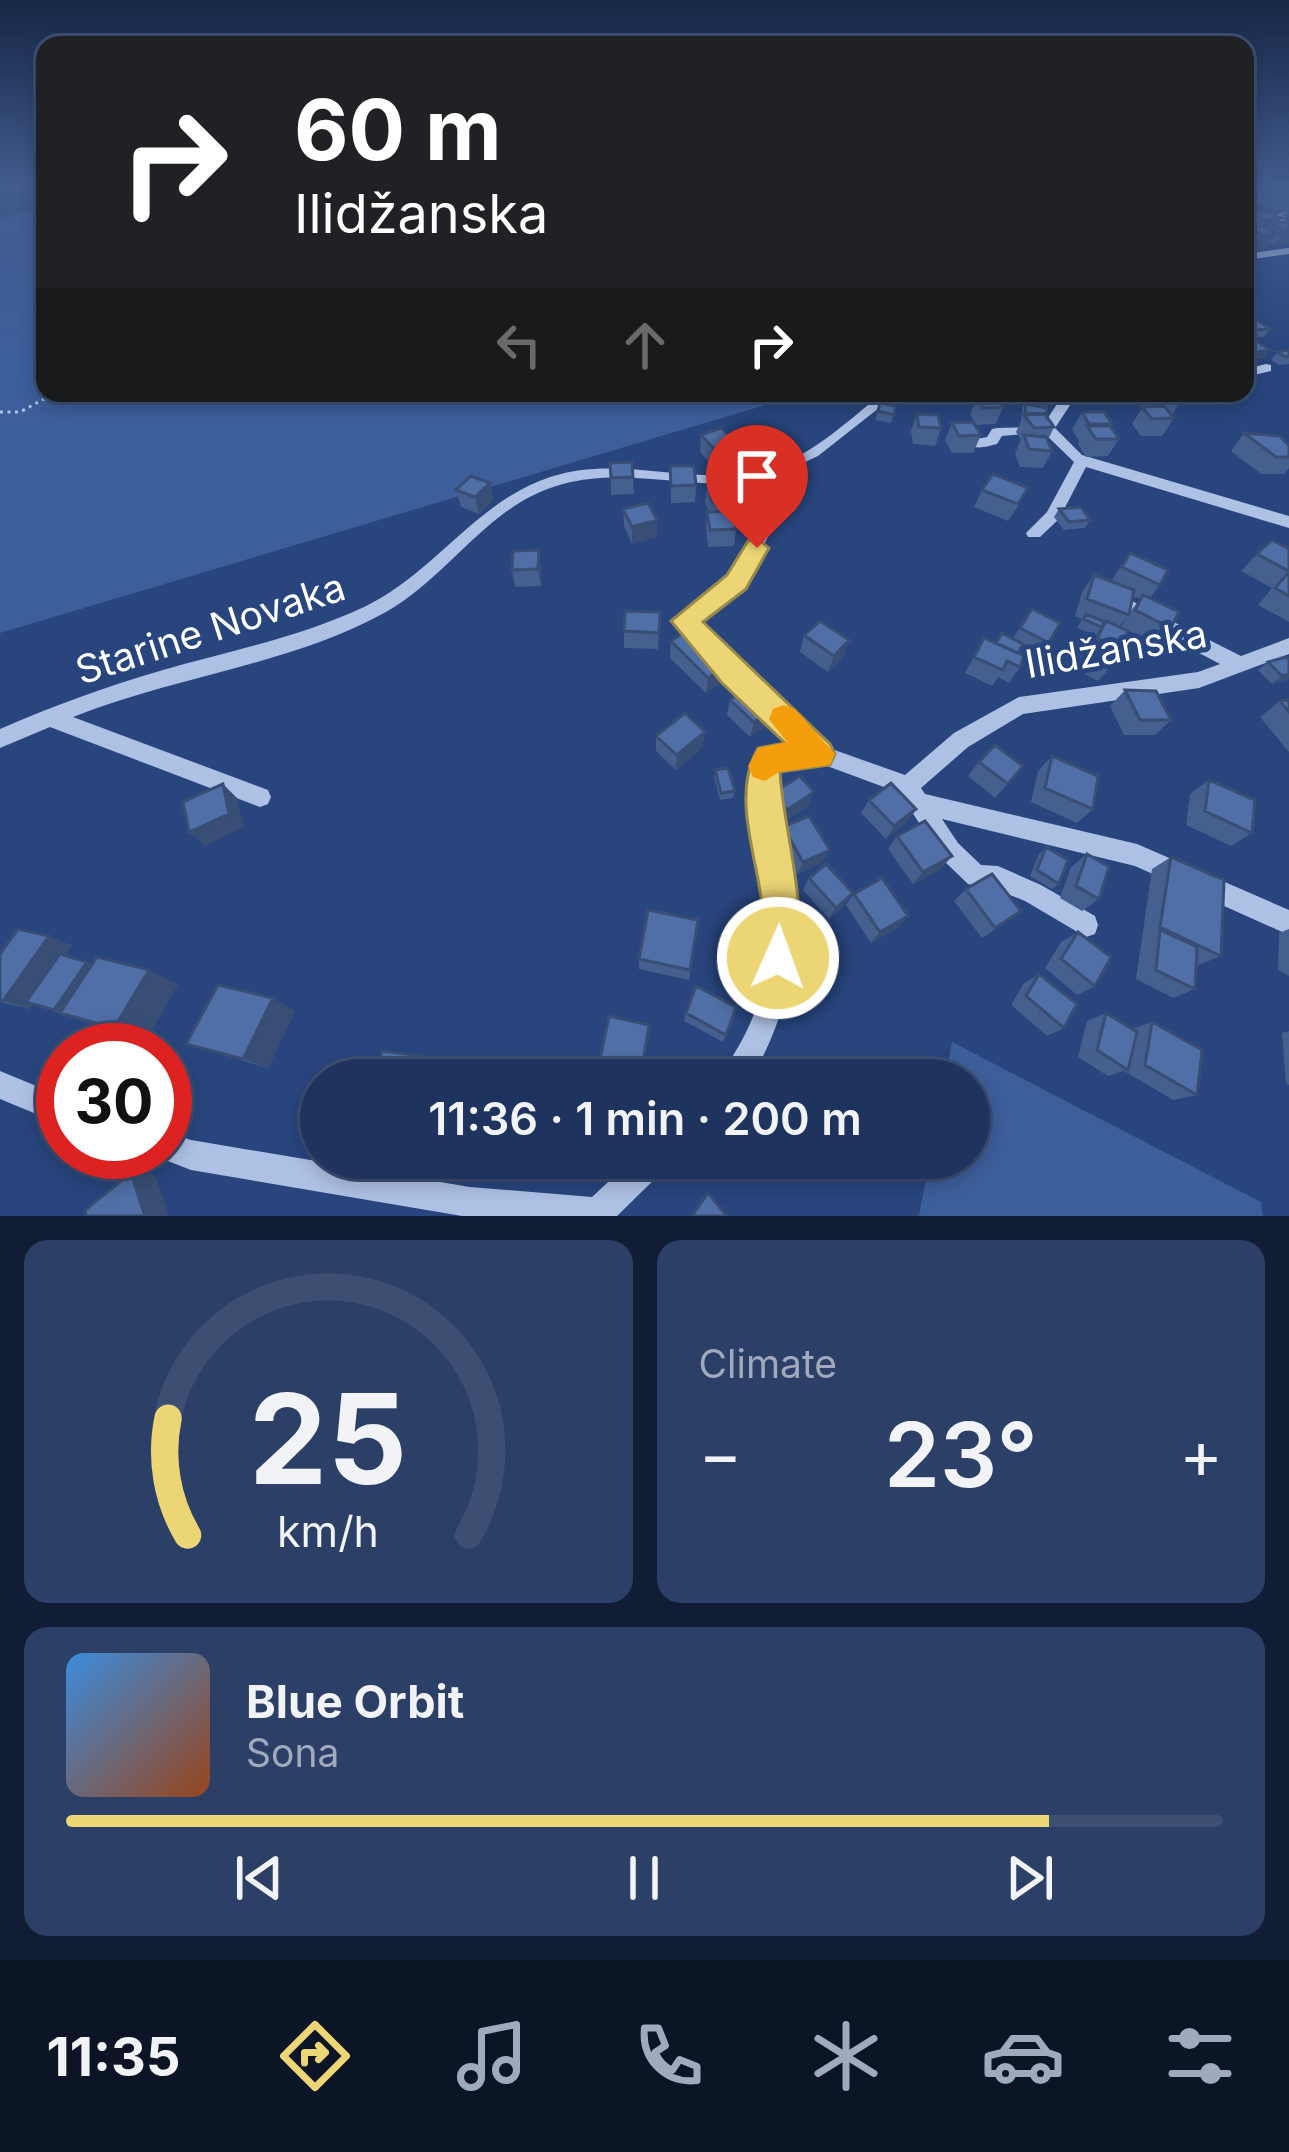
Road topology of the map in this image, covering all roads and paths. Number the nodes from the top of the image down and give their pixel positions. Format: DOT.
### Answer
graph roads {
  1 [pos="1289,251"];
  2 [pos="1254,256"];
  3 [pos="1266,368"];
  4 [pos="1254,371"];
  5 [pos="38,402"];
  6 [pos="879,402"];
  7 [pos="1065,402"];
  8 [pos="0,412"];
  9 [pos="1048,429"];
  10 [pos="976,443"];
  11 [pos="1082,460"];
  12 [pos="760,476"];
  13 [pos="1289,522"];
  14 [pos="1034,533"];
  15 [pos="1104,596"];
  16 [pos="1289,646"];
  17 [pos="1243,666"];
  18 [pos="48,717"];
  19 [pos="0,739"];
  20 [pos="819,754"];
  21 [pos="913,795"];
  22 [pos="260,797"];
  23 [pos="1289,923"];
  24 [pos="1086,925"];
  25 [pos="746,1059"];
  26 [pos="0,1085"];
  27 [pos="36,1100"];
  28 [pos="192,1155"];
  29 [pos="634,1179"];
  30 [pos="467,1209"];
  31 [pos="596,1215"];
  1 -- 2 [label="street"];
  3 -- 4 [label="street"];
  5 -- 8 [label="path"];
  6 -- 12 [label="street, Starine Novaka"];
  7 -- 9 [label="street"];
  9 -- 10 [label="street"];
  9 -- 11 [label="street"];
  11 -- 13 [label="street"];
  11 -- 14 [label="street"];
  12 -- 18 [label="street, Starine Novaka"];
  12 -- 20 [label="street"];
  15 -- 17 [label="street"];
  16 -- 17 [label="street, Ilidžanska"];
  17 -- 21 [label="street, Ilidžanska"];
  18 -- 19 [label="street, Starine Novaka"];
  18 -- 22 [label="street"];
  20 -- 21 [label="street"];
  20 -- 25 [label="street"];
  21 -- 23 [label="street"];
  21 -- 24 [label="street"];
  26 -- 27 [label="street"];
  28 -- 30 [label="street"];
  29 -- 31 [label="street"];
  30 -- 31 [label="street"];
}
